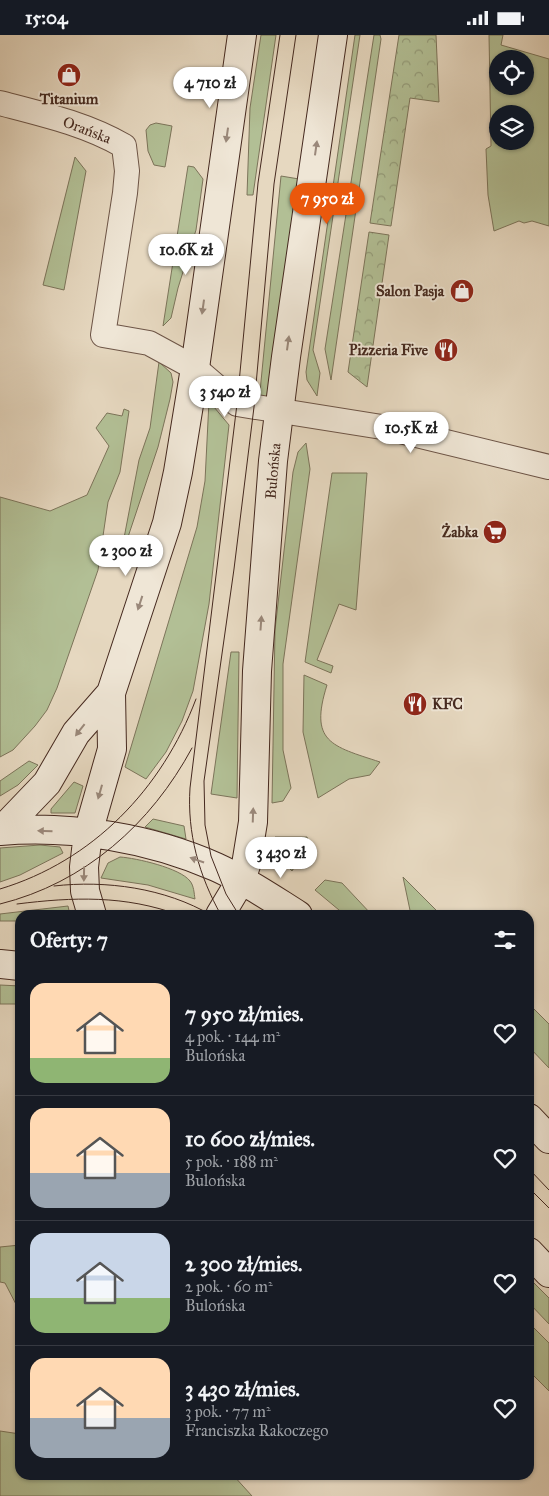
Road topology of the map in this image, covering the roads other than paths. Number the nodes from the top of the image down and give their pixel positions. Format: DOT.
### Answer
graph roads {
  1 [pos="242,35"];
  2 [pos="333,35"];
  3 [pos="0,103"];
  4 [pos="195,368"];
  5 [pos="279,409"];
  6 [pos="549,467"];
  7 [pos="111,693"];
  8 [pos="1,831"];
  9 [pos="88,833"];
  10 [pos="241,880"];
  11 [pos="91,910"];
  12 [pos="223,910"];
  13 [pos="290,910"];
  14 [pos="0,964"];
  15 [pos="15,966"];
  16 [pos="534,1123"];
  17 [pos="549,1139"];
  18 [pos="534,1258"];
  19 [pos="549,1273"];
  1 -- 4 [label="main road, one-way"];
  5 -- 2 [label="main road, Bulońska, one-way"];
  3 -- 4 [label="street, Orańska"];
  4 -- 5 [label="street"];
  4 -- 7 [label="main road, one-way"];
  5 -- 6 [label="street"];
  10 -- 5 [label="main road, Bulońska, one-way"];
  7 -- 8 [label="main road, one-way"];
  7 -- 9 [label="main road, one-way"];
  9 -- 8 [label="main road, one-way"];
  10 -- 9 [label="main road, one-way"];
  9 -- 11 [label="main road, one-way"];
  10 -- 12 [label="main road, Bulońska"];
  10 -- 13 [label="main road"];
  14 -- 15 [label="main road"];
  16 -- 17 [label="main road"];
  18 -- 19 [label="main road"];
}
